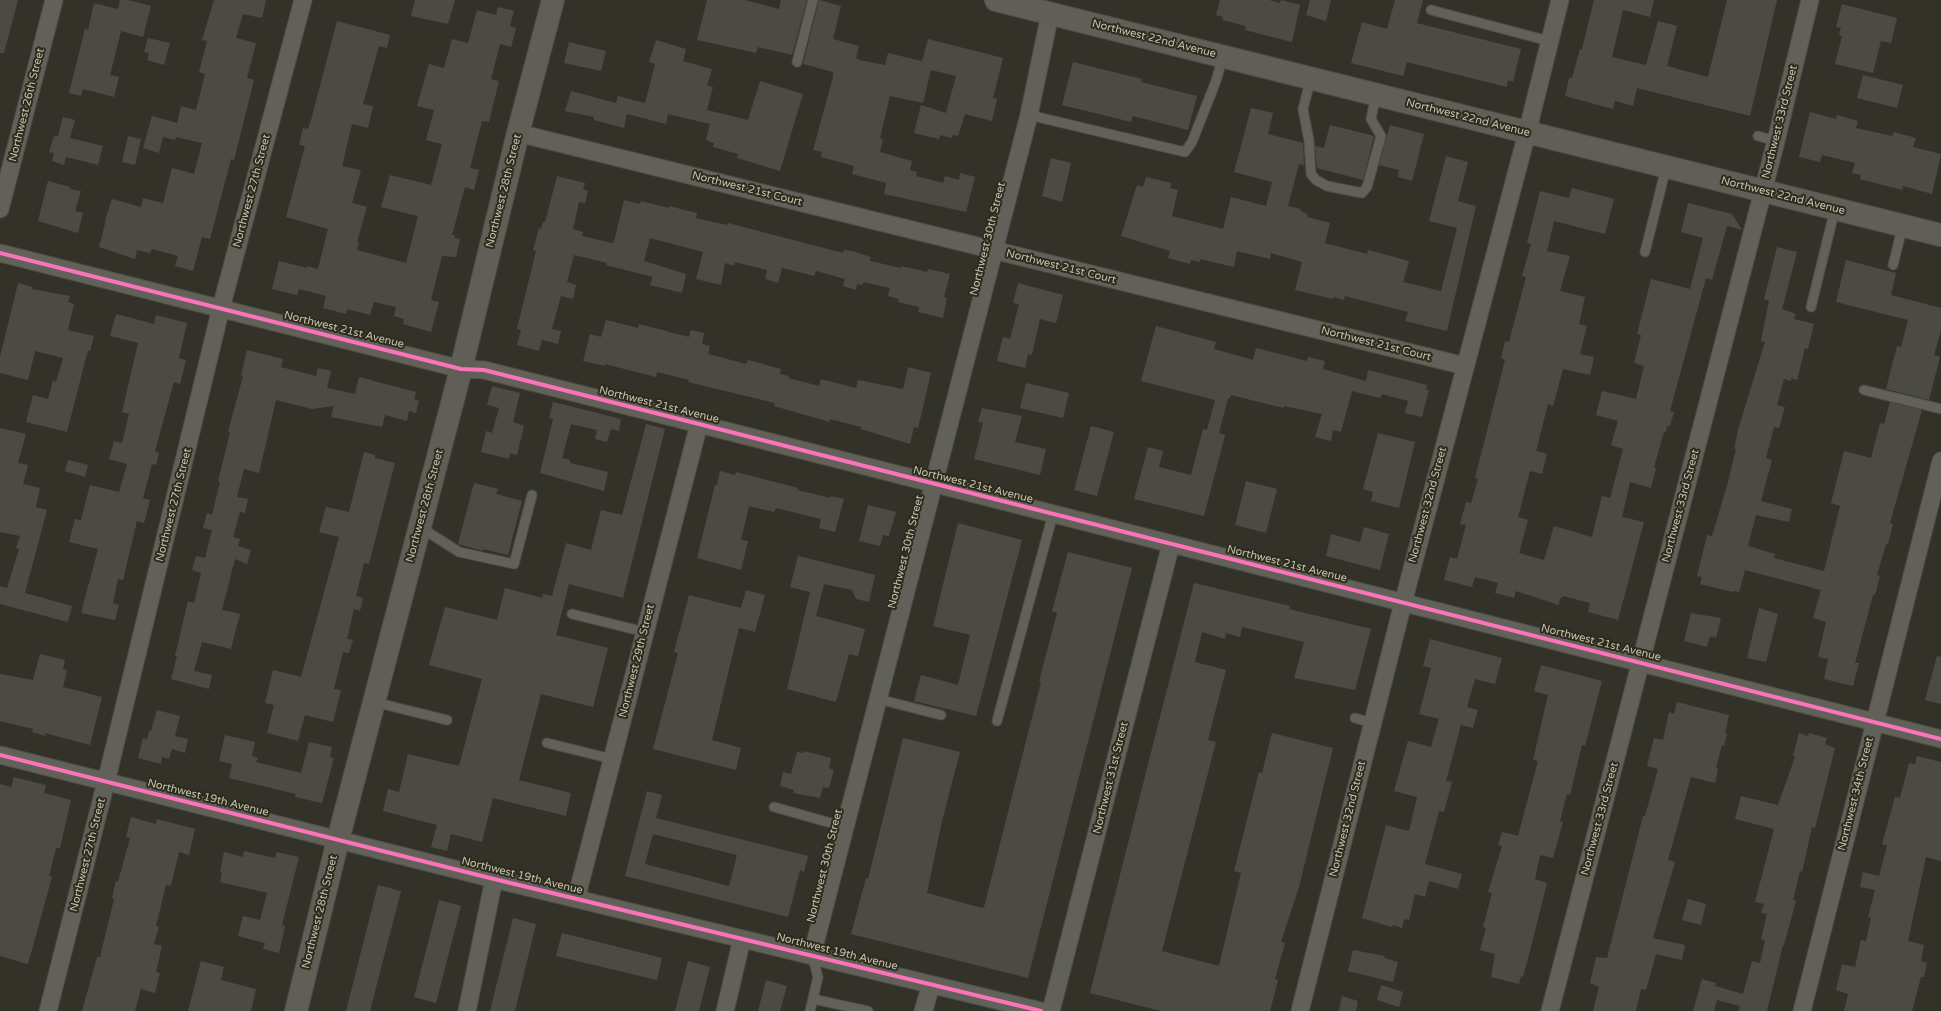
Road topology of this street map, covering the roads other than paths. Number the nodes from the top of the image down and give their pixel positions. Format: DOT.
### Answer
graph roads {
  1 [pos="54,0"];
  2 [pos="303,0"];
  3 [pos="553,0"];
  4 [pos="813,0"];
  5 [pos="996,0"];
  6 [pos="1560,0"];
  7 [pos="1810,0"];
  8 [pos="1042,8"];
  9 [pos="1431,10"];
  10 [pos="1549,41"];
  11 [pos="1223,56"];
  12 [pos="797,62"];
  13 [pos="1311,78"];
  14 [pos="1376,94"];
  15 [pos="1029,115"];
  16 [pos="518,133"];
  17 [pos="1527,133"];
  18 [pos="1758,136"];
  19 [pos="1776,141"];
  20 [pos="1666,168"];
  21 [pos="1763,192"];
  22 [pos="0,209"];
  23 [pos="1835,209"];
  24 [pos="1903,225"];
  25 [pos="1941,236"];
  26 [pos="994,251"];
  27 [pos="1645,252"];
  28 [pos="0,253"];
  29 [pos="1893,264"];
  30 [pos="1811,307"];
  31 [pos="221,308"];
  32 [pos="1465,366"];
  33 [pos="461,368"];
  34 [pos="1864,390"];
  35 [pos="1941,409"];
  36 [pos="699,424"];
  37 [pos="1941,461"];
  38 [pos="933,484"];
  39 [pos="532,495"];
  40 [pos="1053,514"];
  41 [pos="420,527"];
  42 [pos="1171,544"];
  43 [pos="1403,603"];
  44 [pos="572,614"];
  45 [pos="645,632"];
  46 [pos="1640,662"];
  47 [pos="878,699"];
  48 [pos="374,702"];
  49 [pos="941,715"];
  50 [pos="1355,718"];
  51 [pos="447,720"];
  52 [pos="997,720"];
  53 [pos="1874,722"];
  54 [pos="1372,723"];
  55 [pos="1941,739"];
  56 [pos="547,743"];
  57 [pos="0,756"];
  58 [pos="612,759"];
  59 [pos="106,782"];
  60 [pos="774,807"];
  61 [pos="845,827"];
  62 [pos="338,840"];
  63 [pos="494,879"];
  64 [pos="576,898"];
  65 [pos="742,939"];
  66 [pos="812,955"];
  67 [pos="931,984"];
  68 [pos="813,999"];
  69 [pos="48,1011"];
  70 [pos="296,1011"];
  71 [pos="467,1011"];
  72 [pos="725,1011"];
  73 [pos="810,1011"];
  74 [pos="868,1011"];
  75 [pos="919,1011"];
  76 [pos="928,1011"];
  77 [pos="1041,1011"];
  78 [pos="1300,1011"];
  79 [pos="1550,1011"];
  80 [pos="1802,1011"];
  1 -- 22 [label="street, Northwest 26th Street"];
  2 -- 31 [label="street, Northwest 27th Street"];
  3 -- 16 [label="street, Northwest 28th Street"];
  4 -- 12 [label="lane"];
  5 -- 8 [label="street, Northwest 22nd Avenue"];
  6 -- 10 [label="street, Northwest 32nd Street"];
  7 -- 19 [label="street, Northwest 33rd Street"];
  8 -- 11 [label="street, Northwest 22nd Avenue"];
  8 -- 15 [label="street, Northwest 30th Street"];
  9 -- 10 [label="lane"];
  10 -- 17 [label="street, Northwest 32nd Street"];
  11 -- 13 [label="street, Northwest 22nd Avenue"];
  11 -- 15 [label="lane"];
  13 -- 14 [label="street, Northwest 22nd Avenue"];
  13 -- 14 [label="lane"];
  14 -- 17 [label="street, Northwest 22nd Avenue"];
  15 -- 26 [label="street, Northwest 30th Street"];
  16 -- 26 [label="street, Northwest 21st Court"];
  16 -- 33 [label="street, Northwest 28th Street"];
  17 -- 20 [label="street, Northwest 22nd Avenue"];
  17 -- 32 [label="street, Northwest 32nd Street"];
  18 -- 19 [label="lane"];
  19 -- 21 [label="street, Northwest 33rd Street"];
  20 -- 21 [label="street, Northwest 22nd Avenue"];
  20 -- 27 [label="lane"];
  21 -- 23 [label="street, Northwest 22nd Avenue"];
  21 -- 46 [label="street, Northwest 33rd Street"];
  23 -- 24 [label="street, Northwest 22nd Avenue"];
  23 -- 30 [label="lane"];
  24 -- 25 [label="street, Northwest 22nd Avenue"];
  24 -- 29 [label="lane"];
  26 -- 32 [label="street, Northwest 21st Court"];
  26 -- 38 [label="street, Northwest 30th Street"];
  28 -- 31 [label="street, Northwest 21st Avenue"];
  31 -- 33 [label="street, Northwest 21st Avenue"];
  31 -- 59 [label="street, Northwest 27th Street"];
  32 -- 43 [label="street, Northwest 32nd Street"];
  33 -- 36 [label="street, Northwest 21st Avenue"];
  33 -- 41 [label="street, Northwest 28th Street"];
  34 -- 35 [label="lane"];
  36 -- 38 [label="street, Northwest 21st Avenue"];
  36 -- 45 [label="street, Northwest 29th Street"];
  37 -- 53 [label="street, Northwest 34th Street"];
  38 -- 40 [label="street, Northwest 21st Avenue"];
  38 -- 47 [label="street, Northwest 30th Street"];
  39 -- 41 [label="lane"];
  40 -- 42 [label="street, Northwest 21st Avenue"];
  40 -- 52 [label="lane"];
  41 -- 48 [label="street, Northwest 28th Street"];
  42 -- 43 [label="street, Northwest 21st Avenue"];
  42 -- 77 [label="street, Northwest 31st Street"];
  43 -- 46 [label="street, Northwest 21st Avenue"];
  43 -- 54 [label="street, Northwest 32nd Street"];
  44 -- 45 [label="lane"];
  45 -- 58 [label="street, Northwest 29th Street"];
  46 -- 53 [label="street, Northwest 21st Avenue"];
  46 -- 79 [label="street, Northwest 33rd Street"];
  47 -- 49 [label="lane"];
  47 -- 61 [label="street, Northwest 30th Street"];
  48 -- 51 [label="lane"];
  48 -- 62 [label="street, Northwest 28th Street"];
  50 -- 54 [label="lane"];
  53 -- 55 [label="street, Northwest 21st Avenue"];
  53 -- 80 [label="street, Northwest 34th Street"];
  54 -- 78 [label="street, Northwest 32nd Street"];
  56 -- 58 [label="lane"];
  57 -- 59 [label="street, Northwest 19th Avenue"];
  58 -- 64 [label="street, Northwest 29th Street"];
  59 -- 62 [label="street, Northwest 19th Avenue"];
  59 -- 69 [label="street, Northwest 27th Street"];
  60 -- 61 [label="lane"];
  61 -- 66 [label="street, Northwest 30th Street"];
  62 -- 63 [label="street, Northwest 19th Avenue"];
  62 -- 70 [label="street, Northwest 28th Street"];
  63 -- 64 [label="street, Northwest 19th Avenue"];
  63 -- 71 [label="street"];
  64 -- 65 [label="street, Northwest 19th Avenue"];
  65 -- 66 [label="street, Northwest 19th Avenue"];
  65 -- 72 [label="street"];
  66 -- 67 [label="street, Northwest 19th Avenue"];
  66 -- 68 [label="lane"];
  67 -- 75 [label="lane"];
  67 -- 76 [label="lane"];
  67 -- 77 [label="street, Northwest 19th Avenue"];
  68 -- 73 [label="lane"];
  68 -- 74 [label="lane"];
}
